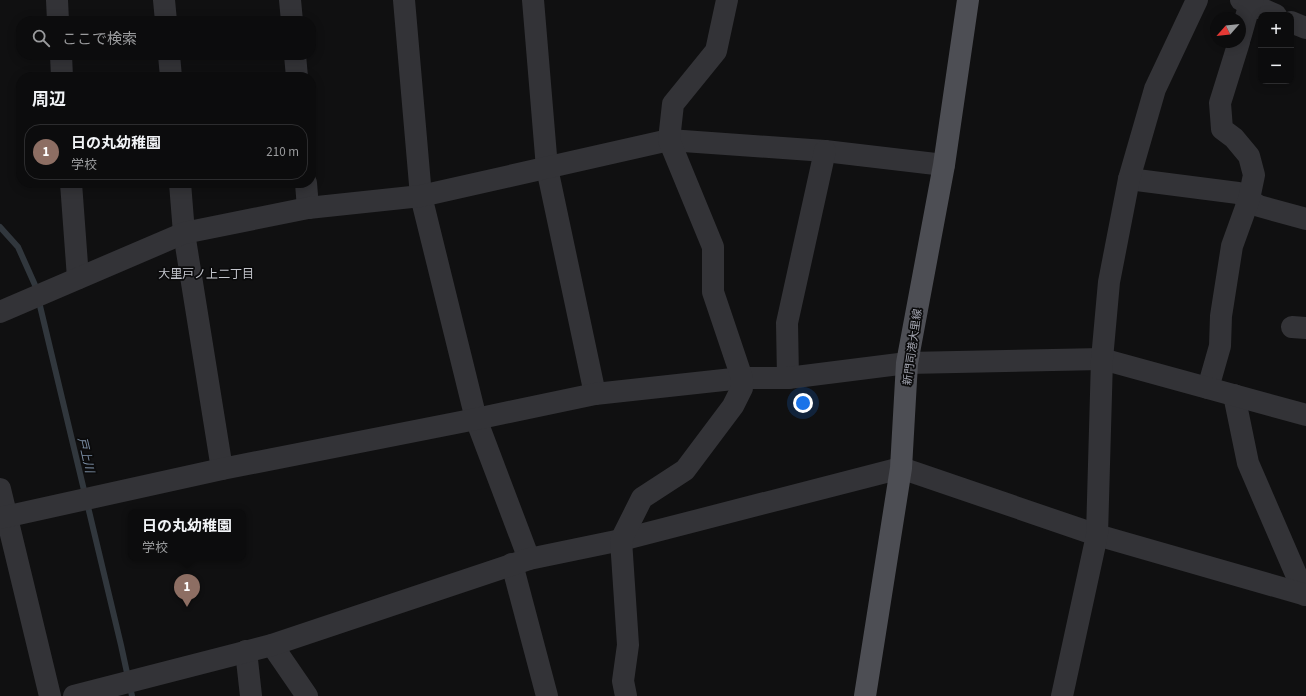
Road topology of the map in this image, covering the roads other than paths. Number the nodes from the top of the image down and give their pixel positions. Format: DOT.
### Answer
graph roads {
  1 [pos="56,0"];
  2 [pos="164,0"];
  3 [pos="290,0"];
  4 [pos="404,0"];
  5 [pos="533,0"];
  6 [pos="727,0"];
  7 [pos="968,0"];
  8 [pos="1197,0"];
  9 [pos="1248,1"];
  10 [pos="1246,12"];
  11 [pos="1270,12"];
  12 [pos="58,16"];
  13 [pos="166,16"];
  14 [pos="292,16"];
  15 [pos="1294,23"];
  16 [pos="1306,28"];
  17 [pos="1237,48"];
  18 [pos="61,60"];
  19 [pos="169,60"];
  20 [pos="295,60"];
  21 [pos="62,72"];
  22 [pos="171,72"];
  23 [pos="297,72"];
  24 [pos="669,140"];
  25 [pos="825,151"];
  26 [pos="944,164"];
  27 [pos="547,168"];
  28 [pos="1129,179"];
  29 [pos="71,188"];
  30 [pos="180,188"];
  31 [pos="306,188"];
  32 [pos="421,196"];
  33 [pos="1249,199"];
  34 [pos="308,208"];
  35 [pos="1306,219"];
  36 [pos="184,232"];
  37 [pos="78,278"];
  38 [pos="0,312"];
  39 [pos="1102,359"];
  40 [pos="907,364"];
  41 [pos="742,378"];
  42 [pos="788,378"];
  43 [pos="1208,388"];
  44 [pos="595,394"];
  45 [pos="1234,395"];
  46 [pos="1306,415"];
  47 [pos="476,419"];
  48 [pos="222,468"];
  49 [pos="901,468"];
  50 [pos="0,488"];
  51 [pos="4,518"];
  52 [pos="1097,535"];
  53 [pos="621,540"];
  54 [pos="520,562"];
  55 [pos="1306,595"];
  56 [pos="272,645"];
  57 [pos="246,651"];
  58 [pos="50,696"];
  59 [pos="74,696"];
  60 [pos="250,696"];
  61 [pos="307,696"];
  62 [pos="547,696"];
  63 [pos="626,696"];
  64 [pos="865,696"];
  65 [pos="1062,696"];
  1 -- 12 [label="street"];
  2 -- 13 [label="street"];
  3 -- 14 [label="street"];
  4 -- 32 [label="street"];
  5 -- 27 [label="street"];
  6 -- 24 [label="street"];
  7 -- 26 [label="main road, 新門司港大里線"];
  8 -- 28 [label="street"];
  9 -- 10 [label="street"];
  9 -- 11 [label="street"];
  15 -- 16 [label="street"];
  17 -- 33 [label="street"];
  18 -- 21 [label="street"];
  19 -- 22 [label="street"];
  20 -- 23 [label="street"];
  24 -- 25 [label="street"];
  24 -- 27 [label="street"];
  24 -- 41 [label="street"];
  25 -- 26 [label="street"];
  25 -- 42 [label="street"];
  26 -- 40 [label="main road, 新門司港大里線"];
  27 -- 32 [label="street"];
  27 -- 44 [label="street"];
  28 -- 33 [label="street"];
  28 -- 39 [label="street"];
  29 -- 37 [label="street"];
  30 -- 36 [label="street"];
  31 -- 34 [label="street"];
  32 -- 34 [label="street"];
  32 -- 47 [label="street"];
  33 -- 35 [label="street"];
  33 -- 43 [label="street"];
  34 -- 36 [label="street"];
  36 -- 37 [label="street"];
  36 -- 48 [label="street"];
  37 -- 38 [label="street"];
  39 -- 40 [label="street"];
  39 -- 43 [label="street"];
  39 -- 52 [label="street"];
  40 -- 42 [label="street"];
  40 -- 49 [label="main road, 新門司港大里線"];
  41 -- 42 [label="street"];
  41 -- 44 [label="street"];
  41 -- 53 [label="street"];
  43 -- 45 [label="street"];
  44 -- 47 [label="street"];
  45 -- 46 [label="street"];
  45 -- 55 [label="street"];
  47 -- 48 [label="street"];
  47 -- 54 [label="street"];
  48 -- 51 [label="street"];
  49 -- 52 [label="street"];
  49 -- 53 [label="street"];
  49 -- 64 [label="main road, 新門司港大里線"];
  50 -- 51 [label="street"];
  51 -- 58 [label="street"];
  52 -- 55 [label="street"];
  52 -- 65 [label="street"];
  53 -- 54 [label="street"];
  53 -- 63 [label="street"];
  54 -- 56 [label="street"];
  54 -- 62 [label="street"];
  56 -- 57 [label="street"];
  56 -- 61 [label="street"];
  57 -- 59 [label="street"];
  57 -- 60 [label="street"];
}
